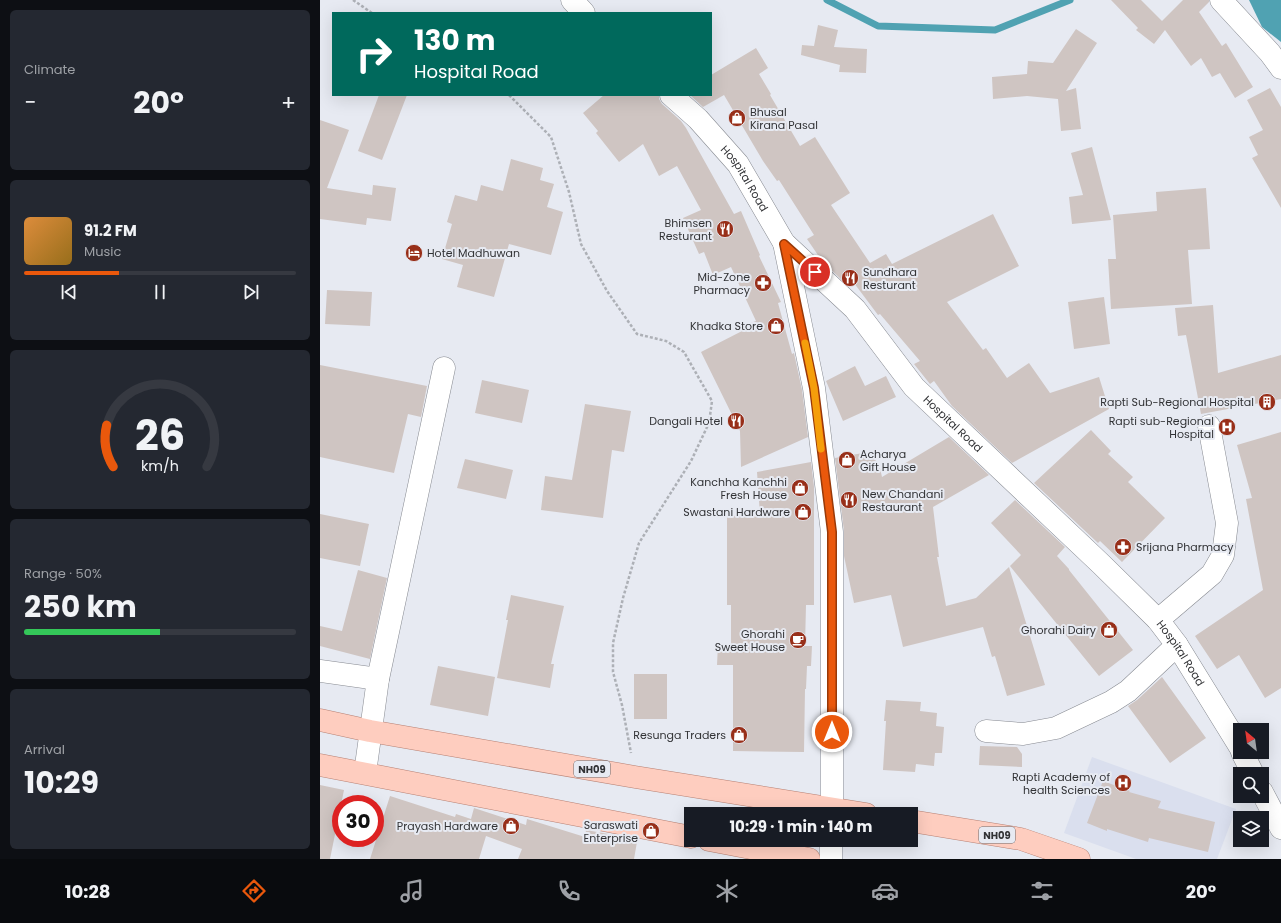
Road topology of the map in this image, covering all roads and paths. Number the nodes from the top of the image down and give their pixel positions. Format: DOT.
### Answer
graph roads {
  1 [pos="353,0"];
  2 [pos="572,0"];
  3 [pos="1221,0"];
  4 [pos="371,12"];
  5 [pos="583,12"];
  6 [pos="1281,68"];
  7 [pos="510,96"];
  8 [pos="672,96"];
  9 [pos="784,244"];
  10 [pos="444,368"];
  11 [pos="1209,426"];
  12 [pos="1158,620"];
  13 [pos="1177,645"];
  14 [pos="320,671"];
  15 [pos="378,679"];
  16 [pos="320,720"];
  17 [pos="370,731"];
  18 [pos="986,731"];
  19 [pos="1233,736"];
  20 [pos="320,765"];
  21 [pos="365,773"];
  22 [pos="635,777"];
  23 [pos="1268,803"];
  24 [pos="809,807"];
  25 [pos="832,807"];
  26 [pos="918,822"];
  27 [pos="1281,828"];
  28 [pos="684,836"];
  29 [pos="746,847"];
  30 [pos="831,847"];
  31 [pos="809,859"];
  32 [pos="830,859"];
  33 [pos="1079,859"];
  1 -- 4 [label="path"];
  2 -- 5 [label="street"];
  3 -- 6 [label="street"];
  7 -- 22 [label="path"];
  8 -- 9 [label="street, Hospital Road"];
  9 -- 12 [label="street, Hospital Road"];
  9 -- 25 [label="street"];
  10 -- 15 [label="street"];
  11 -- 12 [label="street"];
  12 -- 13 [label="street, Hospital Road"];
  13 -- 18 [label="street"];
  13 -- 19 [label="street, Hospital Road"];
  14 -- 15 [label="street"];
  15 -- 17 [label="street"];
  16 -- 17 [label="main road, NH09"];
  17 -- 21 [label="street"];
  17 -- 22 [label="main road, NH09"];
  20 -- 21 [label="main road"];
  21 -- 28 [label="main road"];
  22 -- 24 [label="main road, NH09"];
  23 -- 27 [label="street"];
  26 -- 33 [label="main road, NH09"];
  29 -- 31 [label="main road"];
  30 -- 32 [label="street"];
}
